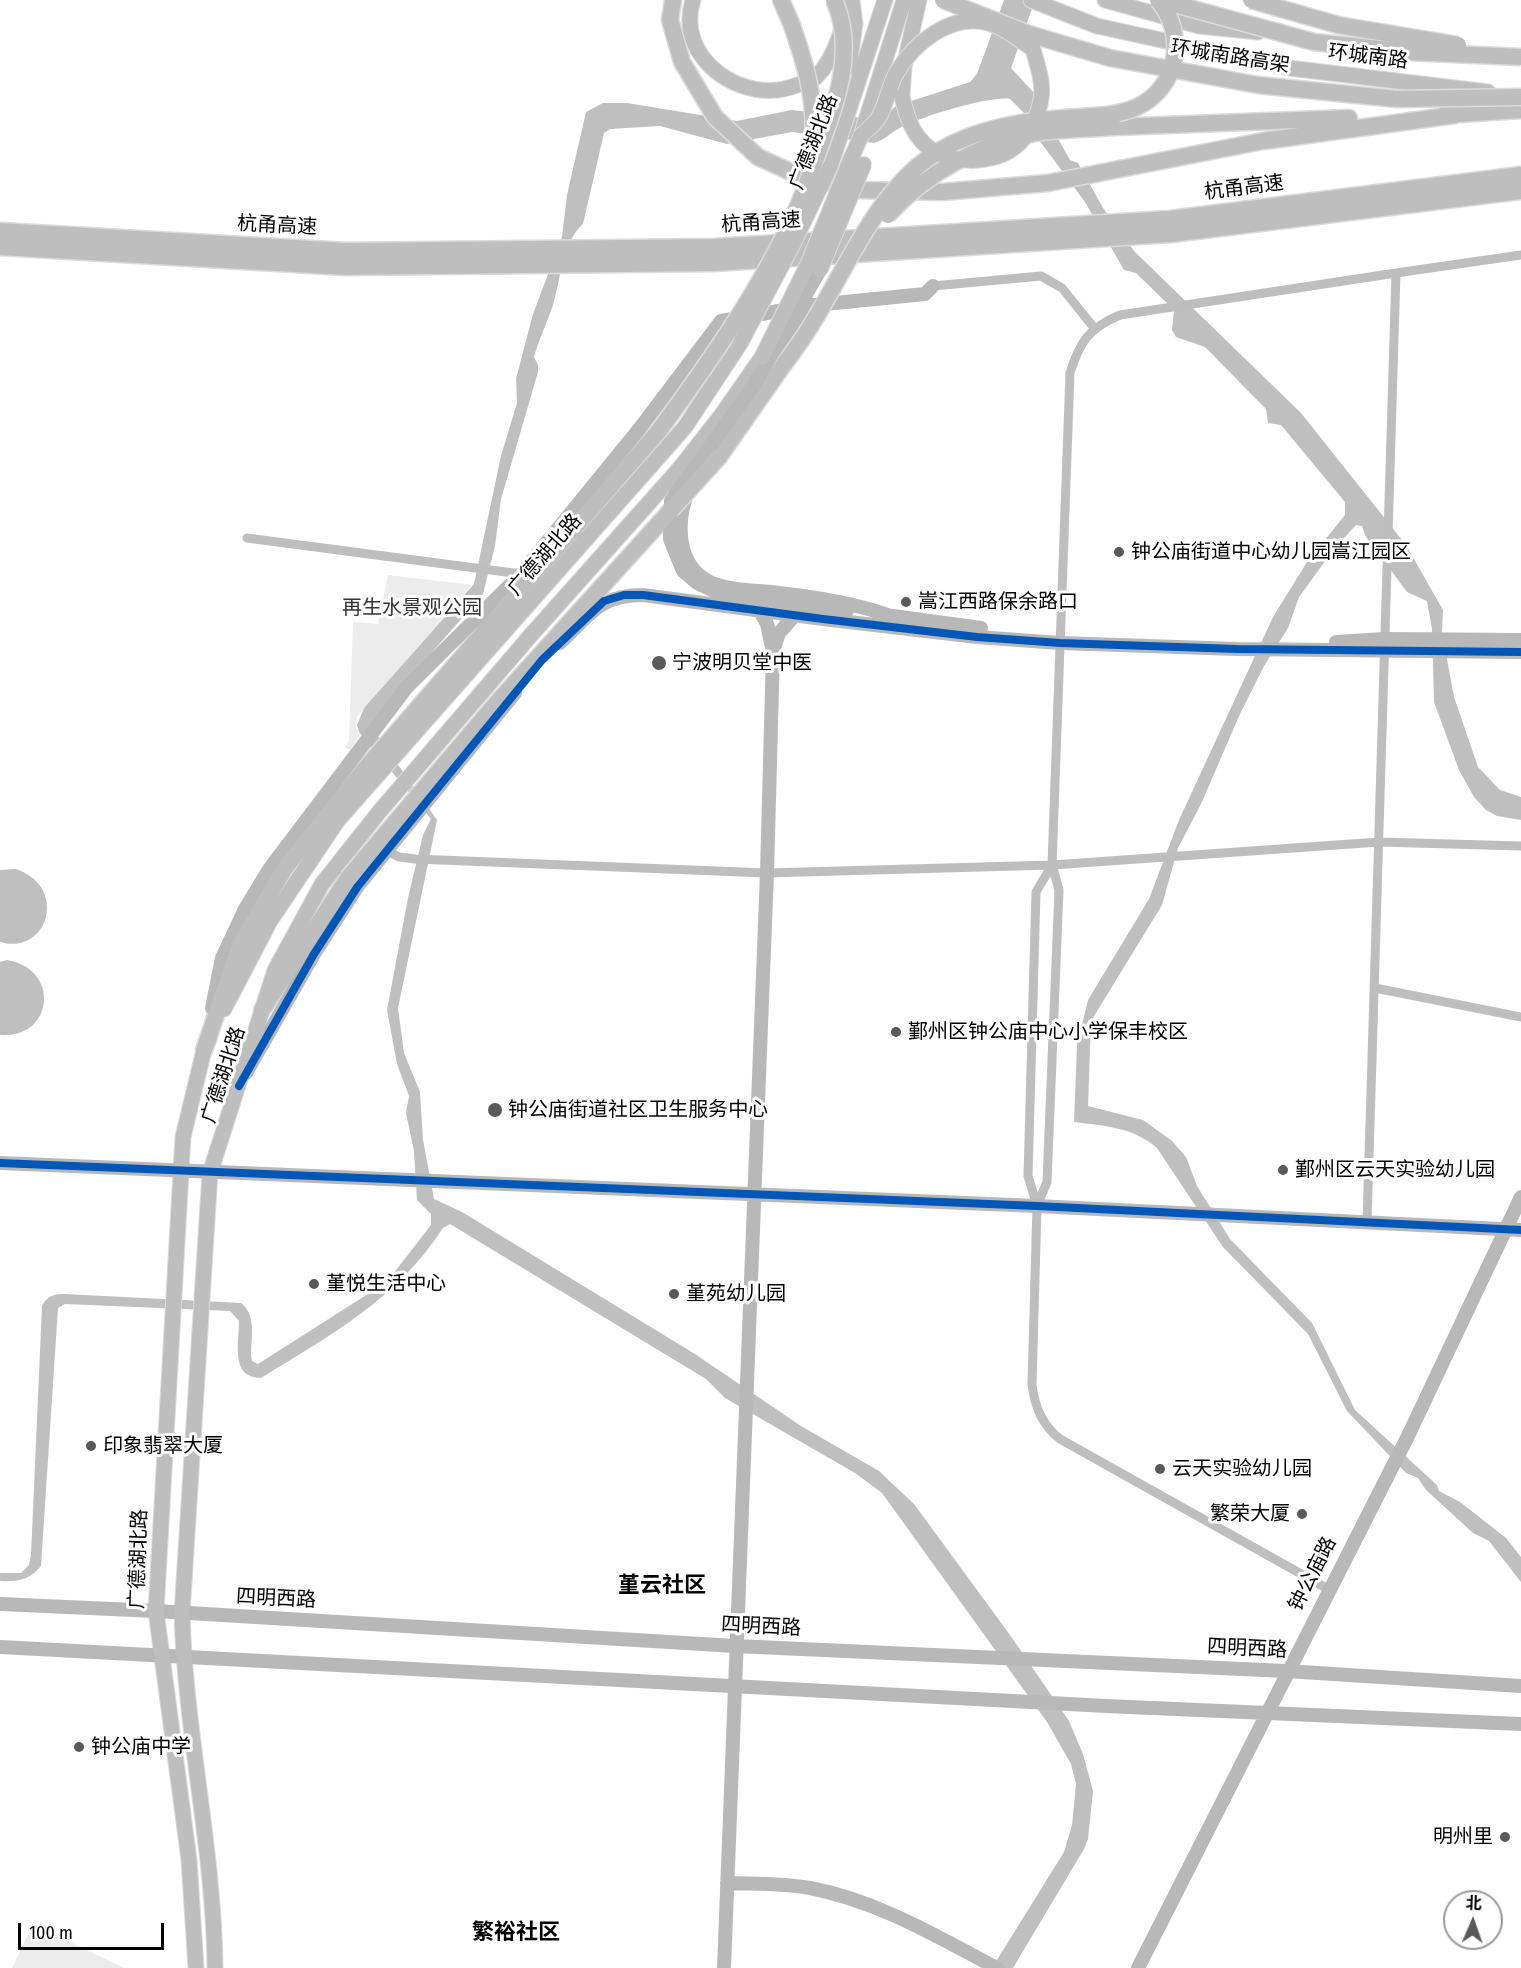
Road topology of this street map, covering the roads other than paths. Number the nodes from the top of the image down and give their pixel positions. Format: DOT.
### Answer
graph roads {
  1 [pos="673,0"];
  2 [pos="693,0"];
  3 [pos="781,0"];
  4 [pos="834,0"];
  5 [pos="850,0"];
  6 [pos="885,0"];
  7 [pos="904,0"];
  8 [pos="919,0"];
  9 [pos="943,0"];
  10 [pos="1105,0"];
  11 [pos="1159,0"];
  12 [pos="1251,0"];
  13 [pos="1034,1"];
  14 [pos="1521,49"];
  15 [pos="1521,56"];
  16 [pos="1521,93"];
  17 [pos="1521,97"];
  18 [pos="1521,111"];
  19 [pos="1455,115"];
  20 [pos="861,135"];
  21 [pos="830,167"];
  22 [pos="1521,175"];
  23 [pos="804,190"];
  24 [pos="1521,190"];
  25 [pos="1171,226"];
  26 [pos="0,231"];
  27 [pos="1048,234"];
  28 [pos="0,247"];
  29 [pos="1521,255"];
  30 [pos="820,270"];
  31 [pos="1396,273"];
  32 [pos="837,279"];
  33 [pos="933,286"];
  34 [pos="813,305"];
  35 [pos="1095,329"];
  36 [pos="247,538"];
  37 [pos="521,574"];
  38 [pos="760,611"];
  39 [pos="795,615"];
  40 [pos="888,615"];
  41 [pos="1060,639"];
  42 [pos="1521,640"];
  43 [pos="1384,645"];
  44 [pos="773,652"];
  45 [pos="1521,652"];
  46 [pos="1379,842"];
  47 [pos="1521,846"];
  48 [pos="387,851"];
  49 [pos="1052,865"];
  50 [pos="767,873"];
  51 [pos="1375,988"];
  52 [pos="262,1010"];
  53 [pos="1521,1017"];
  54 [pos="204,1050"];
  55 [pos="239,1086"];
  56 [pos="0,1163"];
  57 [pos="182,1171"];
  58 [pos="210,1173"];
  59 [pos="754,1196"];
  60 [pos="1521,1197"];
  61 [pos="1037,1206"];
  62 [pos="1367,1222"];
  63 [pos="1505,1229"];
  64 [pos="1521,1230"];
  65 [pos="1328,1589"];
  66 [pos="0,1604"];
  67 [pos="156,1611"];
  68 [pos="182,1612"];
  69 [pos="735,1646"];
  70 [pos="0,1647"];
  71 [pos="162,1655"];
  72 [pos="183,1656"];
  73 [pos="1286,1671"];
  74 [pos="734,1685"];
  75 [pos="1521,1686"];
  76 [pos="1267,1711"];
  77 [pos="1521,1724"];
  78 [pos="727,1884"];
  79 [pos="196,1968"];
  80 [pos="215,1968"];
  81 [pos="724,1968"];
  82 [pos="997,1968"];
  83 [pos="1138,1968"];
  1 -- 19 [label="highway, bridge"];
  2 -- 5 [label="main road"];
  3 -- 23 [label="highway, bridge"];
  4 -- 23 [label="highway, bridge"];
  5 -- 21 [label="main road"];
  6 -- 21 [label="main road, 广德湖北路"];
  7 -- 20 [label="main road, 广德湖北路"];
  8 -- 20 [label="main road, bridge"];
  9 -- 17 [label="highway, 环城南路高架, bridge"];
  10 -- 14 [label="main road, 环城南路"];
  11 -- 15 [label="highway, 环城南路高架, bridge"];
  11 -- 32 [label="highway, bridge"];
  12 -- 15 [label="highway, bridge"];
  13 -- 16 [label="main road, 环城南路"];
  18 -- 19 [label="highway"];
  19 -- 32 [label="highway, bridge"];
  20 -- 30 [label="main road, bridge"];
  20 -- 52 [label="main road, 广德湖北路, bridge"];
  21 -- 54 [label="main road, 广德湖北路, bridge"];
  22 -- 25 [label="highway, 杭甬高速"];
  23 -- 54 [label="highway, bridge"];
  24 -- 25 [label="highway, 杭甬高速"];
  25 -- 27 [label="highway, 杭甬高速"];
  26 -- 27 [label="highway, 杭甬高速"];
  27 -- 28 [label="highway, 杭甬高速"];
  29 -- 31 [label="street"];
  30 -- 40 [label="street, bridge"];
  31 -- 35 [label="street"];
  31 -- 43 [label="street"];
  32 -- 52 [label="highway, bridge"];
  33 -- 34 [label="street"];
  33 -- 35 [label="street"];
  34 -- 37 [label="street"];
  34 -- 40 [label="street"];
  35 -- 41 [label="street"];
  36 -- 37 [label="street"];
  37 -- 54 [label="street"];
  38 -- 39 [label="street"];
  38 -- 44 [label="street"];
  38 -- 48 [label="street"];
  39 -- 41 [label="street"];
  39 -- 44 [label="street"];
  40 -- 41 [label="street"];
  41 -- 43 [label="street"];
  41 -- 43 [label="street"];
  41 -- 49 [label="street"];
  42 -- 43 [label="street"];
  43 -- 45 [label="street"];
  43 -- 46 [label="street"];
  44 -- 50 [label="street"];
  46 -- 47 [label="street"];
  46 -- 49 [label="street"];
  46 -- 51 [label="street"];
  48 -- 50 [label="street"];
  48 -- 55 [label="street"];
  49 -- 50 [label="street"];
  49 -- 61 [label="street"];
  49 -- 61 [label="street"];
  50 -- 59 [label="street"];
  51 -- 53 [label="street"];
  51 -- 62 [label="street"];
  52 -- 55 [label="main road, 广德湖北路"];
  54 -- 57 [label="main road, 广德湖北路"];
  55 -- 58 [label="main road, 广德湖北路"];
  56 -- 57 [label="street"];
  57 -- 58 [label="street"];
  57 -- 67 [label="main road, 广德湖北路"];
  58 -- 59 [label="street"];
  58 -- 68 [label="main road, 广德湖北路"];
  59 -- 61 [label="street"];
  59 -- 69 [label="street"];
  60 -- 63 [label="street, 钟公庙路"];
  61 -- 62 [label="street"];
  61 -- 65 [label="street"];
  62 -- 63 [label="street"];
  63 -- 64 [label="street"];
  63 -- 65 [label="street, 钟公庙路"];
  65 -- 73 [label="street, 钟公庙路"];
  66 -- 67 [label="street, 四明西路"];
  67 -- 68 [label="street, 四明西路"];
  67 -- 71 [label="main road, 广德湖北路"];
  68 -- 69 [label="street, 四明西路"];
  68 -- 72 [label="main road, 广德湖北路"];
  69 -- 73 [label="street, 四明西路"];
  69 -- 74 [label="street"];
  70 -- 71 [label="street"];
  71 -- 72 [label="street"];
  71 -- 79 [label="main road, 广德湖北路"];
  72 -- 74 [label="street"];
  72 -- 80 [label="main road, 广德湖北路"];
  73 -- 75 [label="street, 四明西路"];
  73 -- 76 [label="street, 钟公庙路"];
  74 -- 76 [label="street"];
  74 -- 78 [label="street"];
  76 -- 77 [label="street"];
  76 -- 83 [label="street, 钟公庙路"];
  78 -- 81 [label="street"];
  78 -- 82 [label="street"];
}
